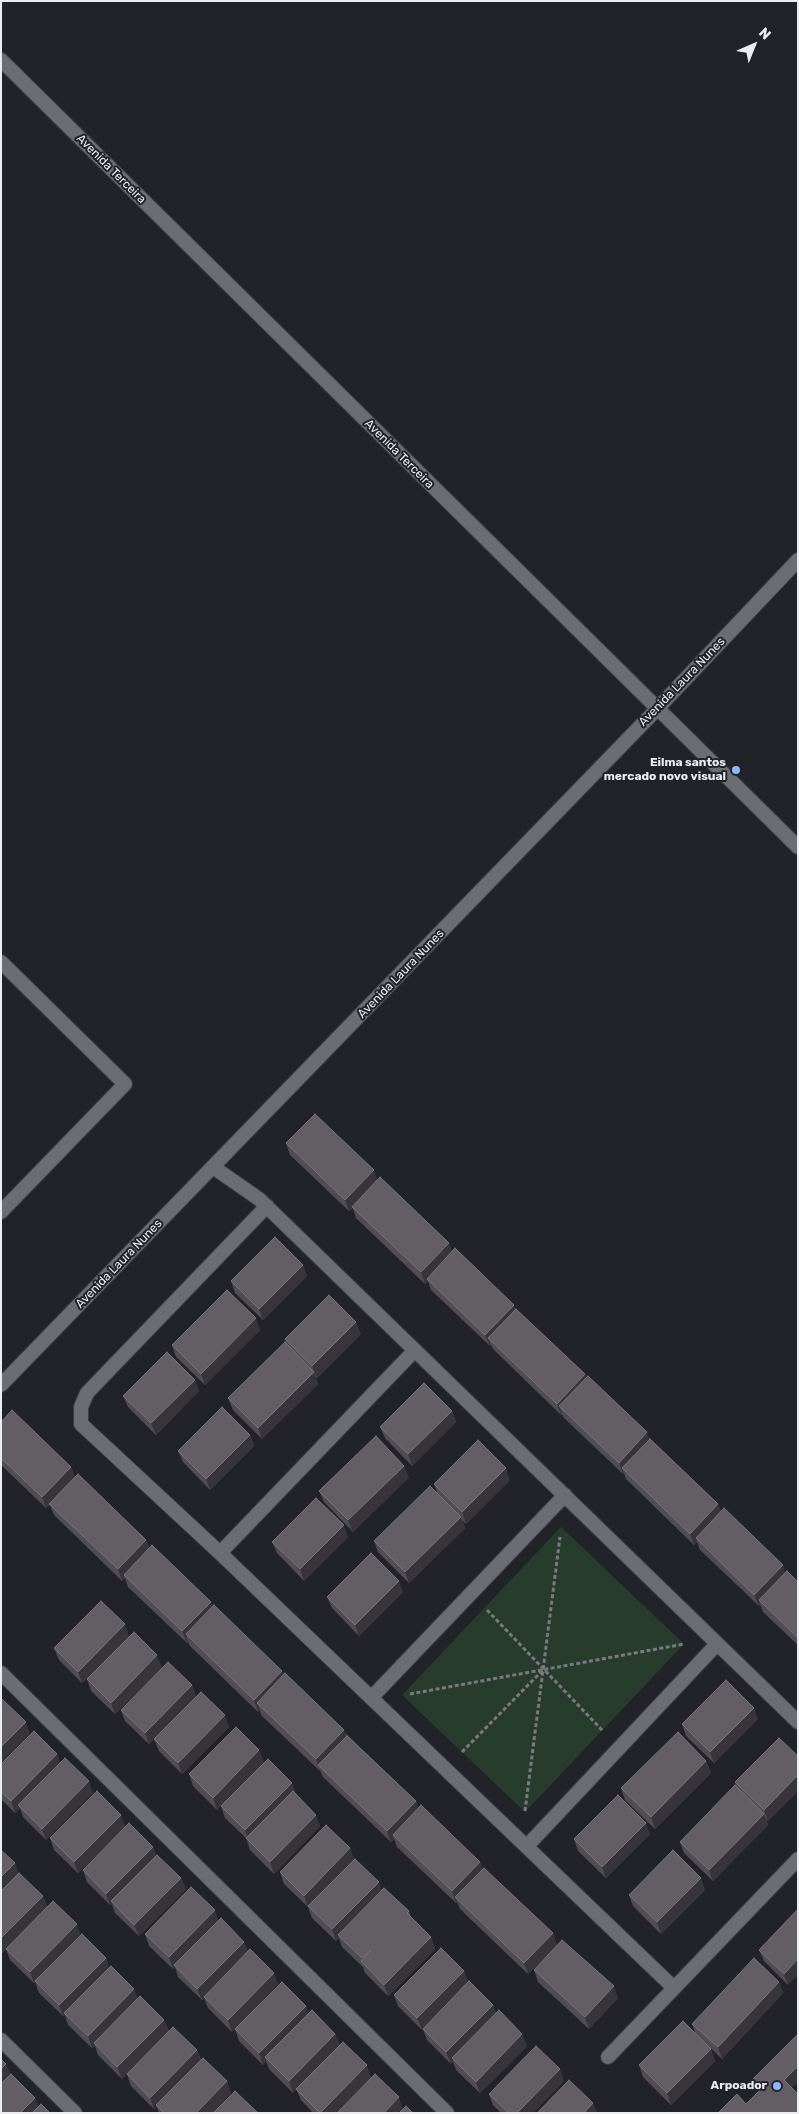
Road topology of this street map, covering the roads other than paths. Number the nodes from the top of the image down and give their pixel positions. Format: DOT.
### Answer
graph roads {
  1 [pos="1,60"];
  2 [pos="798,560"];
  3 [pos="657,709"];
  4 [pos="798,847"];
  5 [pos="1,962"];
  6 [pos="213,1167"];
  7 [pos="267,1206"];
  8 [pos="1,1212"];
  9 [pos="415,1350"];
  10 [pos="1,1385"];
  11 [pos="565,1495"];
  12 [pos="220,1552"];
  13 [pos="717,1644"];
  14 [pos="1,1673"];
  15 [pos="371,1698"];
  16 [pos="798,1722"];
  17 [pos="527,1846"];
  18 [pos="798,1859"];
  19 [pos="674,1988"];
  20 [pos="1,2040"];
  21 [pos="608,2057"];
  22 [pos="75,2113"];
  23 [pos="447,2113"];
  1 -- 3 [label="street, Avenida Terceira"];
  2 -- 3 [label="street, Avenida Laura Nunes"];
  3 -- 4 [label="street, Avenida Terceira"];
  3 -- 6 [label="street, Avenida Laura Nunes"];
  5 -- 8 [label="street"];
  6 -- 7 [label="street"];
  6 -- 10 [label="street, Avenida Laura Nunes"];
  7 -- 9 [label="street"];
  7 -- 12 [label="street"];
  9 -- 11 [label="street"];
  9 -- 12 [label="street"];
  11 -- 13 [label="street"];
  11 -- 15 [label="street"];
  12 -- 15 [label="street"];
  13 -- 16 [label="street"];
  13 -- 17 [label="street"];
  14 -- 23 [label="street"];
  15 -- 17 [label="street"];
  17 -- 19 [label="street"];
  18 -- 19 [label="street"];
  19 -- 21 [label="street"];
  20 -- 22 [label="street"];
}
